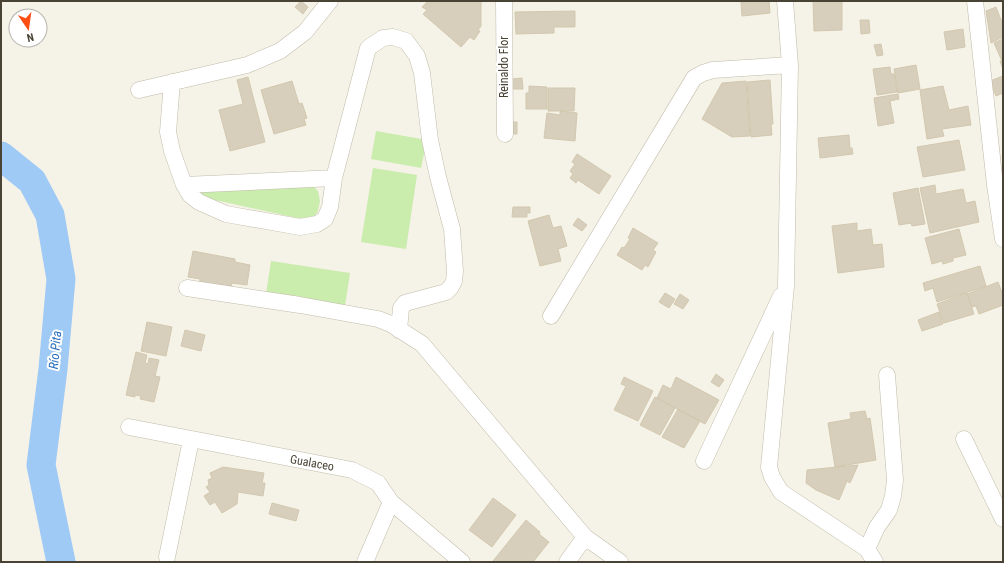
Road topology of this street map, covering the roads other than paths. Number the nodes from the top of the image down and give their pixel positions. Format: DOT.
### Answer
graph roads {
  1 [pos="330,1"];
  2 [pos="504,1"];
  3 [pos="785,1"];
  4 [pos="975,1"];
  5 [pos="790,65"];
  6 [pos="172,82"];
  7 [pos="139,90"];
  8 [pos="505,134"];
  9 [pos="334,178"];
  10 [pos="184,184"];
  11 [pos="1003,239"];
  12 [pos="786,286"];
  13 [pos="187,288"];
  14 [pos="551,316"];
  15 [pos="399,330"];
  16 [pos="887,375"];
  17 [pos="129,427"];
  18 [pos="964,439"];
  19 [pos="191,440"];
  20 [pos="704,461"];
  21 [pos="391,502"];
  22 [pos="1003,519"];
  23 [pos="585,537"];
  24 [pos="871,555"];
  25 [pos="166,557"];
  26 [pos="365,562"];
  27 [pos="462,562"];
  28 [pos="567,562"];
  29 [pos="620,562"];
  1 -- 6 [label="street"];
  2 -- 8 [label="street, Reinaldo Flor"];
  3 -- 5 [label="street"];
  4 -- 11 [label="street"];
  5 -- 12 [label="street"];
  5 -- 14 [label="street"];
  6 -- 7 [label="street"];
  6 -- 10 [label="street"];
  9 -- 10 [label="street"];
  9 -- 10 [label="street"];
  9 -- 15 [label="street"];
  12 -- 20 [label="street"];
  12 -- 24 [label="street"];
  13 -- 15 [label="street"];
  15 -- 23 [label="street"];
  16 -- 24 [label="street"];
  17 -- 19 [label="street, Gualaceo"];
  18 -- 22 [label="street"];
  19 -- 21 [label="street, Gualaceo"];
  19 -- 25 [label="street"];
  21 -- 26 [label="street"];
  21 -- 27 [label="street, Gualaceo"];
  23 -- 28 [label="street"];
  23 -- 29 [label="street"];
}
